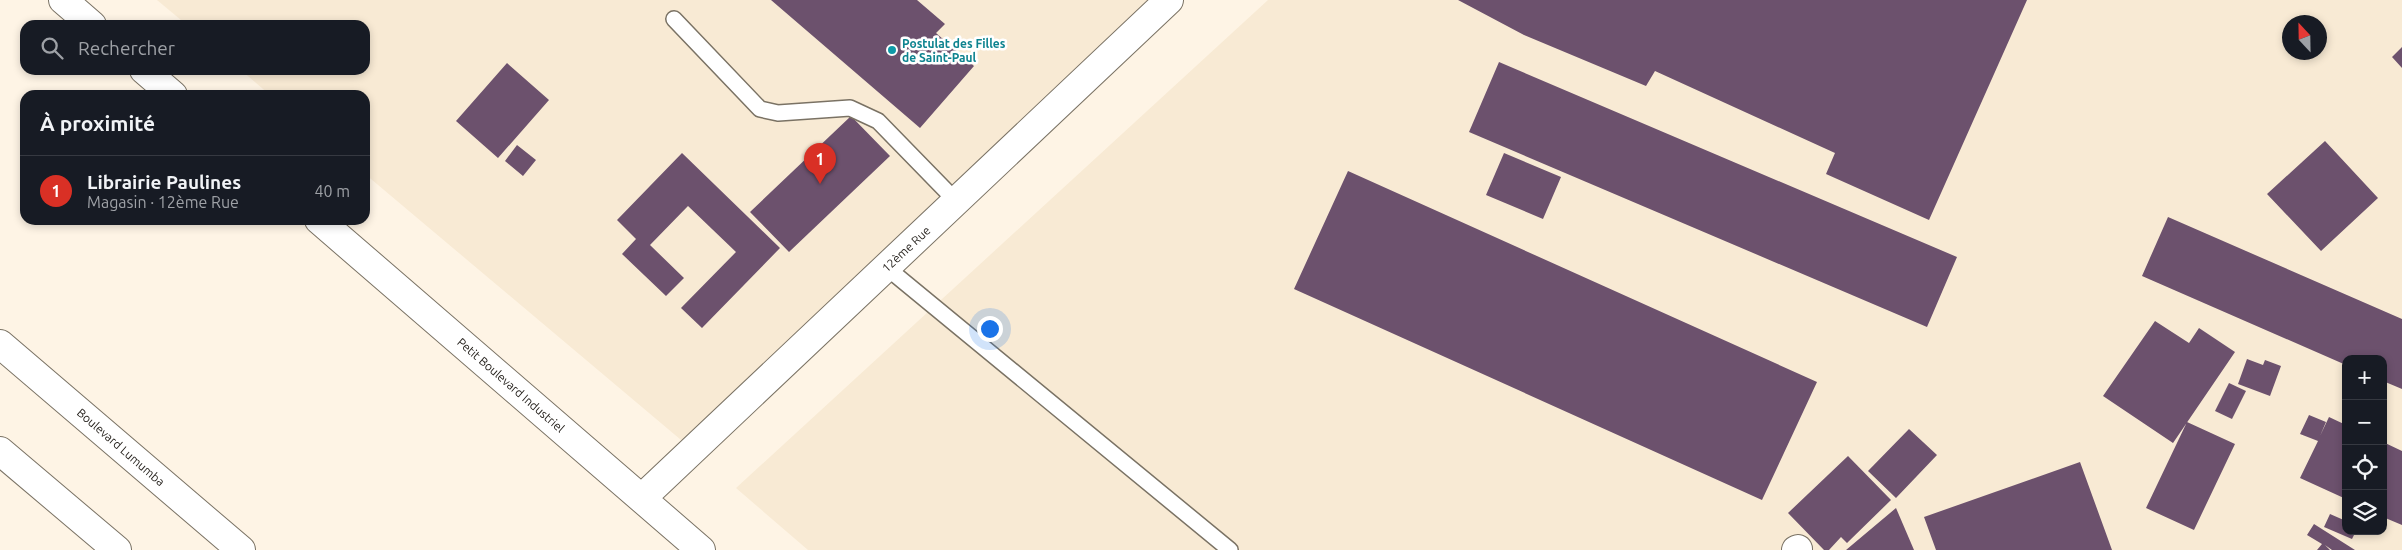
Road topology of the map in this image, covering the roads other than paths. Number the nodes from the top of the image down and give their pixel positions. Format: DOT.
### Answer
graph roads {
  1 [pos="63,0"];
  2 [pos="1169,0"];
  3 [pos="674,19"];
  4 [pos="86,20"];
  5 [pos="150,75"];
  6 [pos="167,90"];
  7 [pos="956,201"];
  8 [pos="325,225"];
  9 [pos="886,267"];
  10 [pos="0,344"];
  11 [pos="0,451"];
  12 [pos="642,498"];
  13 [pos="117,550"];
  14 [pos="241,550"];
  15 [pos="701,550"];
  16 [pos="1230,550"];
  1 -- 4 [label="main road"];
  2 -- 7 [label="main road, 12ème Rue"];
  3 -- 7 [label="lane"];
  5 -- 6 [label="main road"];
  7 -- 9 [label="main road, 12ème Rue"];
  8 -- 12 [label="main road, Petit Boulevard Industriel"];
  9 -- 12 [label="main road, 12ème Rue"];
  9 -- 16 [label="lane"];
  10 -- 14 [label="main road, Boulevard Lumumba"];
  11 -- 13 [label="main road"];
  12 -- 15 [label="main road, Petit Boulevard Industriel"];
}
